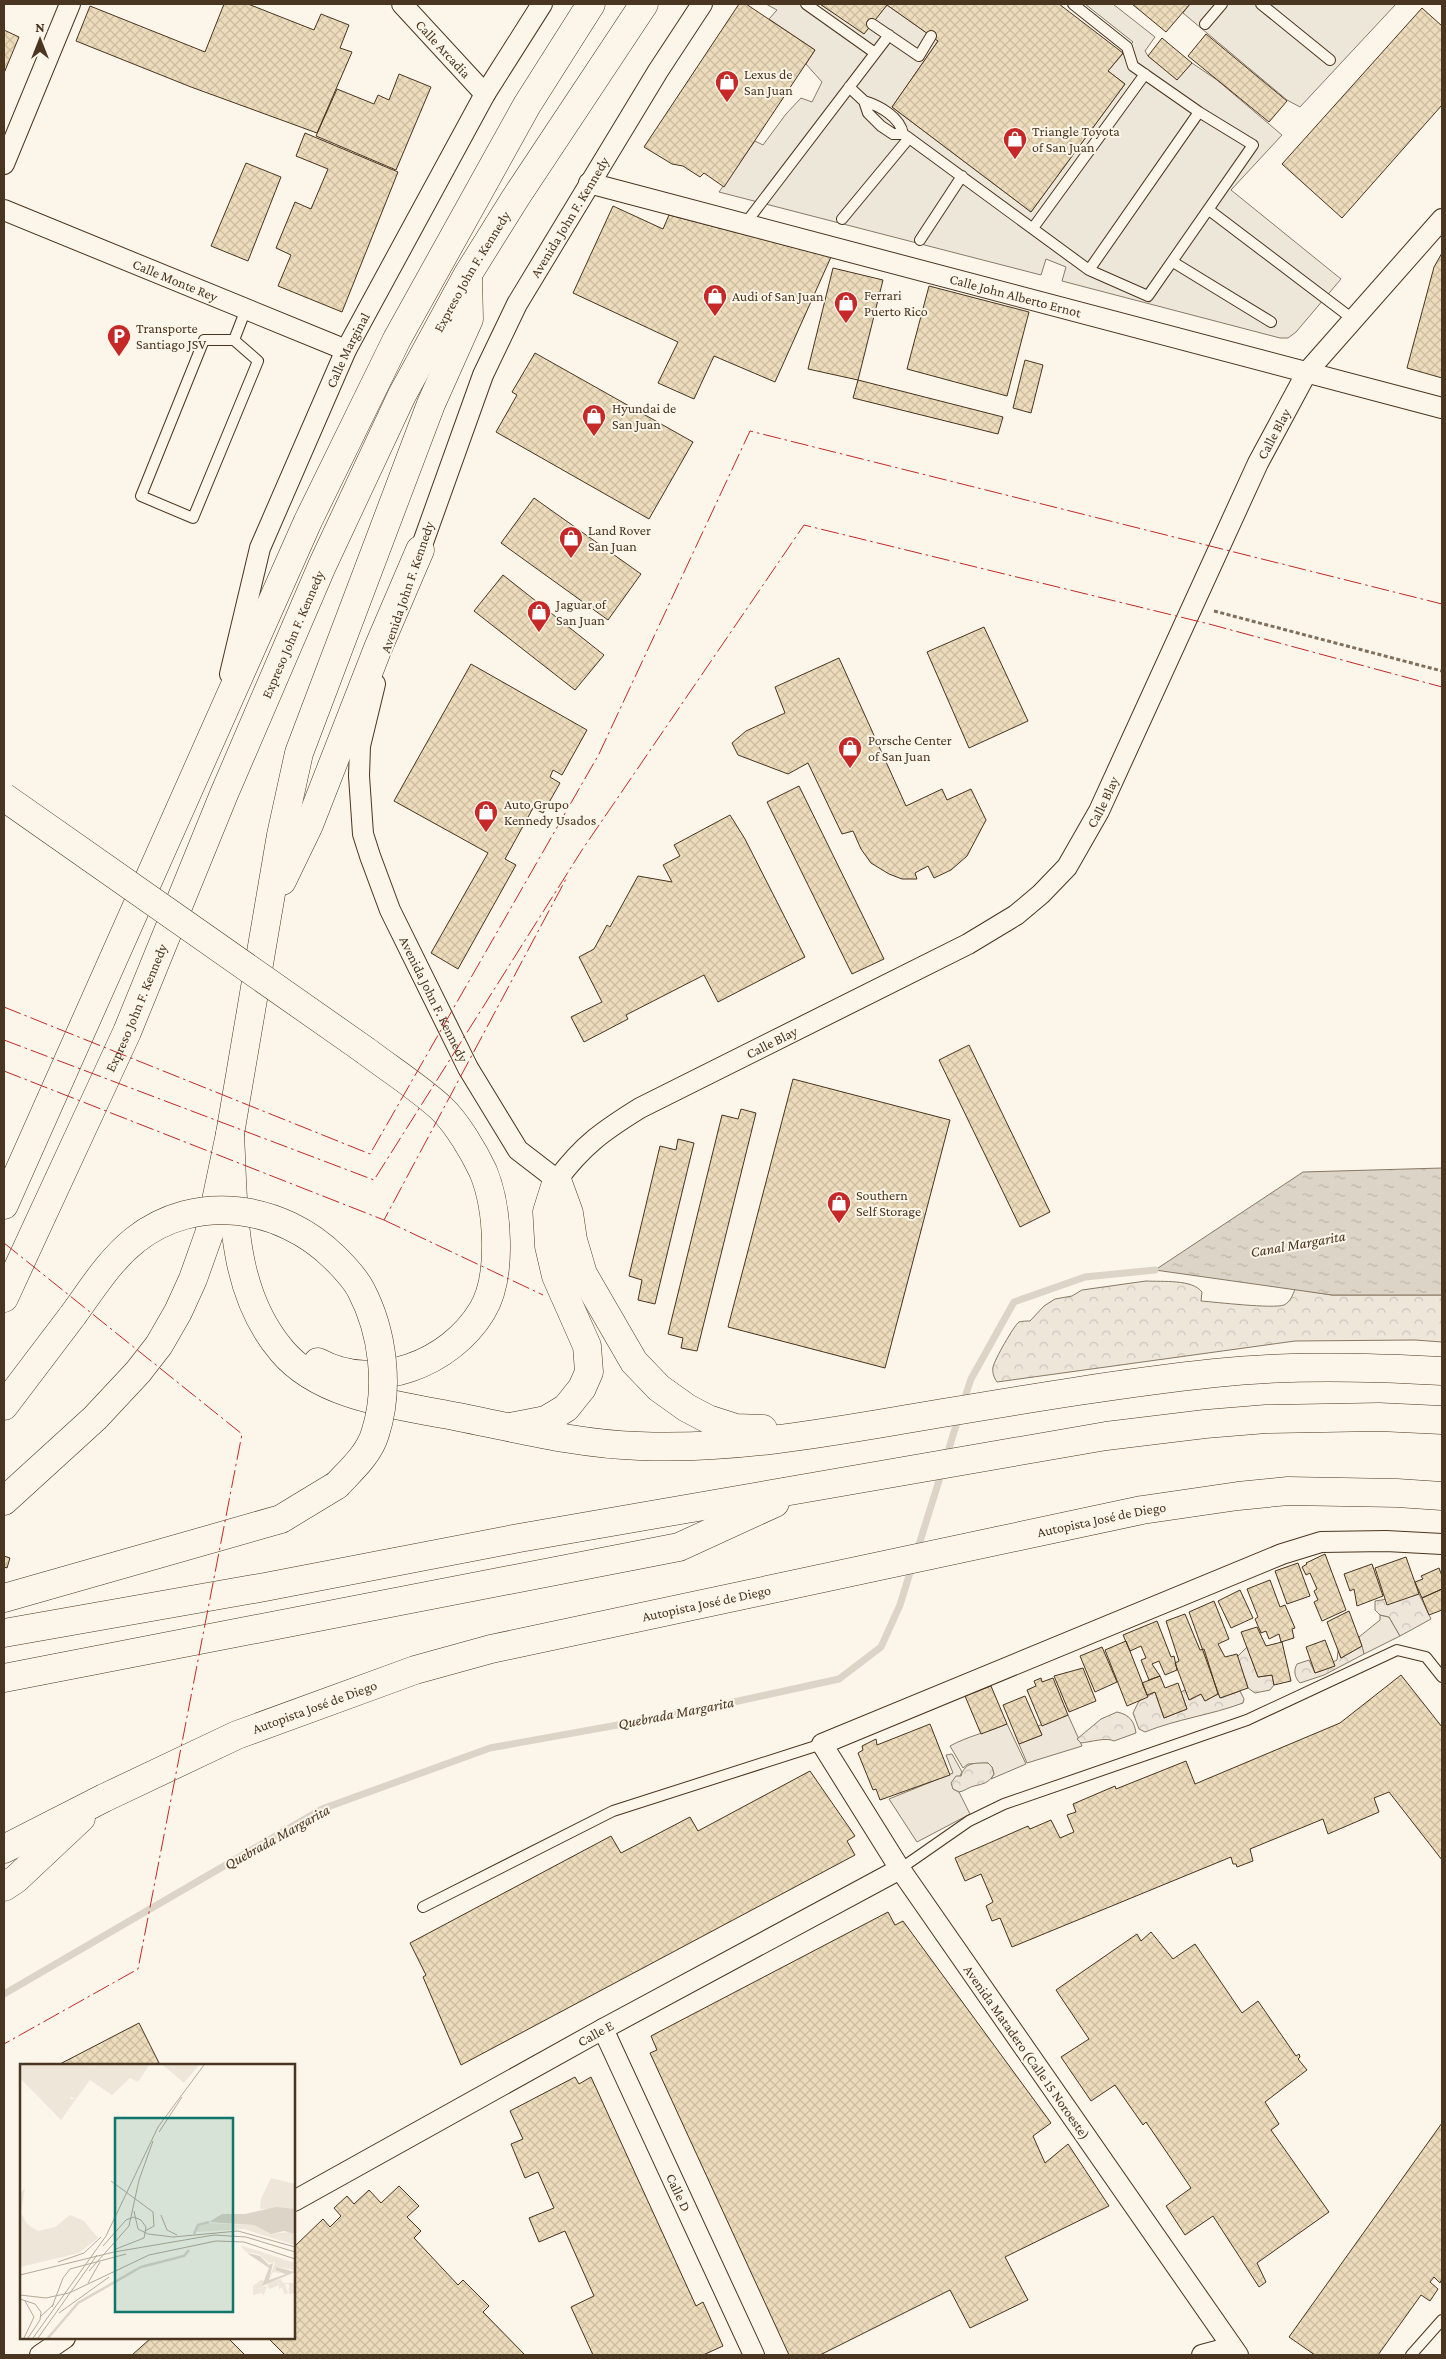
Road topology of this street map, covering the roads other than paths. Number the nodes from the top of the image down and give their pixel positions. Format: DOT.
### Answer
graph roads {
  1 [pos="70,4"];
  2 [pos="402,4"];
  3 [pos="542,4"];
  4 [pos="591,4"];
  5 [pos="644,4"];
  6 [pos="702,4"];
  7 [pos="806,4"];
  8 [pos="1073,4"];
  9 [pos="1222,4"];
  10 [pos="1261,4"];
  11 [pos="872,24"];
  12 [pos="1205,24"];
  13 [pos="889,35"];
  14 [pos="931,36"];
  15 [pos="875,53"];
  16 [pos="1330,60"];
  17 [pos="1145,74"];
  18 [pos="849,88"];
  19 [pos="485,94"];
  20 [pos="1199,112"];
  21 [pos="906,136"];
  22 [pos="4,164"];
  23 [pos="962,176"];
  24 [pos="589,183"];
  25 [pos="4,210"];
  26 [pos="1209,210"];
  27 [pos="842,219"];
  28 [pos="1442,220"];
  29 [pos="745,224"];
  30 [pos="1032,228"];
  31 [pos="920,240"];
  32 [pos="1173,262"];
  33 [pos="1089,270"];
  34 [pos="468,274"];
  35 [pos="246,309"];
  36 [pos="1354,320"];
  37 [pos="1271,322"];
  38 [pos="234,340"];
  39 [pos="346,350"];
  40 [pos="1307,372"];
  41 [pos="1442,408"];
  42 [pos="420,550"];
  43 [pos="218,723"];
  44 [pos="4,797"];
  45 [pos="268,909"];
  46 [pos="230,1134"];
  47 [pos="557,1180"];
  48 [pos="4,1205"];
  49 [pos="4,1298"];
  50 [pos="259,1315"];
  51 [pos="1442,1371"];
  52 [pos="4,1406"];
  53 [pos="1442,1420"];
  54 [pos="867,1426"];
  55 [pos="507,1427"];
  56 [pos="813,1486"];
  57 [pos="1442,1496"];
  58 [pos="4,1502"];
  59 [pos="1442,1544"];
  60 [pos="4,1598"];
  61 [pos="4,1633"];
  62 [pos="1442,1676"];
  63 [pos="5,1678"];
  64 [pos="822,1744"];
  65 [pos="104,1798"];
  66 [pos="4,1849"];
  67 [pos="900,1869"];
  68 [pos="4,1887"];
  69 [pos="423,1907"];
  70 [pos="603,2029"];
  71 [pos="295,2200"];
  72 [pos="1442,2320"];
  73 [pos="64,2339"];
  74 [pos="1235,2351"];
  75 [pos="40,2355"];
  76 [pos="754,2355"];
  77 [pos="1202,2355"];
  78 [pos="1411,2355"];
  1 -- 22 [label="street"];
  2 -- 19 [label="street, Calle Arcadia"];
  3 -- 19 [label="street, Calle Marginal"];
  4 -- 43 [label="highway"];
  5 -- 34 [label="highway, Expreso John F. Kennedy"];
  6 -- 24 [label="street, Avenida John F. Kennedy"];
  7 -- 15 [label="lane"];
  8 -- 17 [label="lane"];
  9 -- 12 [label="lane"];
  10 -- 16 [label="lane"];
  11 -- 13 [label="lane"];
  13 -- 14 [label="lane"];
  13 -- 15 [label="lane"];
  15 -- 18 [label="lane"];
  17 -- 20 [label="lane"];
  17 -- 30 [label="lane"];
  18 -- 21 [label="lane"];
  18 -- 29 [label="lane"];
  19 -- 39 [label="street, Calle Marginal"];
  20 -- 26 [label="lane"];
  20 -- 33 [label="lane"];
  21 -- 23 [label="lane"];
  21 -- 27 [label="lane"];
  23 -- 30 [label="lane"];
  23 -- 31 [label="lane"];
  24 -- 29 [label="street, Calle John Alberto Ernot"];
  24 -- 42 [label="street, Avenida John F. Kennedy"];
  25 -- 35 [label="street, Calle Monte Rey"];
  26 -- 32 [label="lane"];
  26 -- 36 [label="lane"];
  28 -- 36 [label="street, Calle Blay"];
  29 -- 40 [label="street, Calle John Alberto Ernot"];
  30 -- 33 [label="lane"];
  32 -- 33 [label="lane"];
  32 -- 37 [label="lane"];
  34 -- 45 [label="highway"];
  34 -- 49 [label="highway, Expreso John F. Kennedy"];
  35 -- 38 [label="lane"];
  35 -- 39 [label="street, Calle Monte Rey"];
  36 -- 40 [label="street, Calle Blay"];
  38 -- 38 [label="lane"];
  39 -- 43 [label="street, Calle Marginal"];
  40 -- 41 [label="street, Calle John Alberto Ernot"];
  40 -- 47 [label="street, Calle Blay"];
  42 -- 45 [label="highway"];
  42 -- 47 [label="street, Avenida John F. Kennedy"];
  43 -- 48 [label="highway"];
  44 -- 50 [label="highway, bridge"];
  45 -- 46 [label="highway"];
  46 -- 50 [label="highway"];
  46 -- 58 [label="highway"];
  47 -- 54 [label="highway"];
  47 -- 55 [label="highway"];
  50 -- 55 [label="highway"];
  51 -- 54 [label="highway"];
  52 -- 60 [label="highway, bridge"];
  53 -- 56 [label="highway"];
  54 -- 55 [label="highway"];
  56 -- 61 [label="highway"];
  56 -- 63 [label="highway"];
  57 -- 65 [label="highway, Autopista José de Diego"];
  59 -- 64 [label="street"];
  62 -- 67 [label="lane"];
  64 -- 67 [label="street, Avenida Matadero (Calle 15 Noroeste)"];
  64 -- 69 [label="lane"];
  65 -- 66 [label="highway, Autopista José de Diego"];
  65 -- 68 [label="highway"];
  67 -- 70 [label="street, Calle E"];
  67 -- 74 [label="street, Avenida Matadero (Calle 15 Noroeste)"];
  70 -- 71 [label="street, Calle E"];
  70 -- 76 [label="street, Calle D"];
  72 -- 78 [label="lane"];
  73 -- 75 [label="street"];
  74 -- 77 [label="street"];
}
